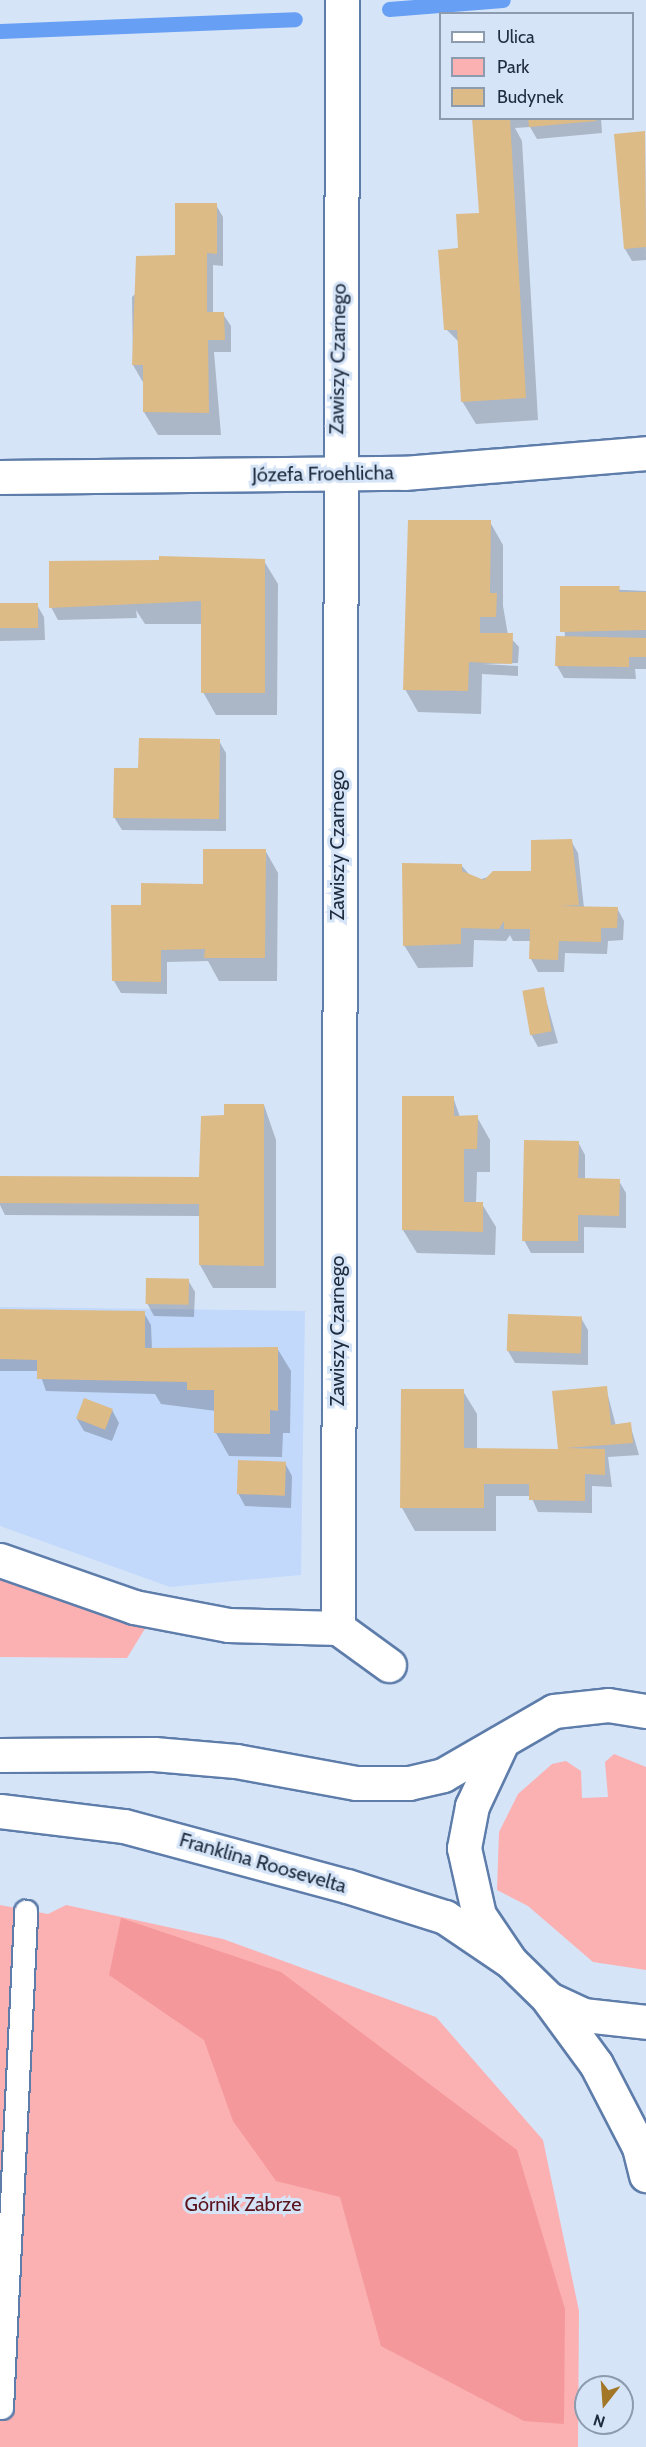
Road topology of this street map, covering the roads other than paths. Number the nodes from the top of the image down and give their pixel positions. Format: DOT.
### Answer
graph roads {
  1 [pos="342,0"];
  2 [pos="646,453"];
  3 [pos="338,475"];
  4 [pos="0,477"];
  5 [pos="0,1560"];
  6 [pos="338,1628"];
  7 [pos="389,1665"];
  8 [pos="646,1711"];
  9 [pos="504,1738"];
  10 [pos="0,1755"];
  11 [pos="0,1810"];
  12 [pos="26,1911"];
  13 [pos="510,1961"];
  14 [pos="549,1999"];
  15 [pos="646,2022"];
  16 [pos="646,2175"];
  17 [pos="2,2364"];
  18 [pos="2,2408"];
  1 -- 3 [label="street, Zawiszy Czarnego"];
  2 -- 3 [label="street, Józefa Froehlicha"];
  3 -- 4 [label="street, Józefa Froehlicha"];
  3 -- 6 [label="street, Zawiszy Czarnego"];
  5 -- 6 [label="street"];
  6 -- 7 [label="street"];
  8 -- 9 [label="street"];
  9 -- 10 [label="street"];
  9 -- 13 [label="street"];
  11 -- 13 [label="street, Franklina Roosevelta"];
  12 -- 17 [label="lane"];
  13 -- 14 [label="street"];
  14 -- 15 [label="street"];
  14 -- 16 [label="street"];
  17 -- 18 [label="lane"];
}
